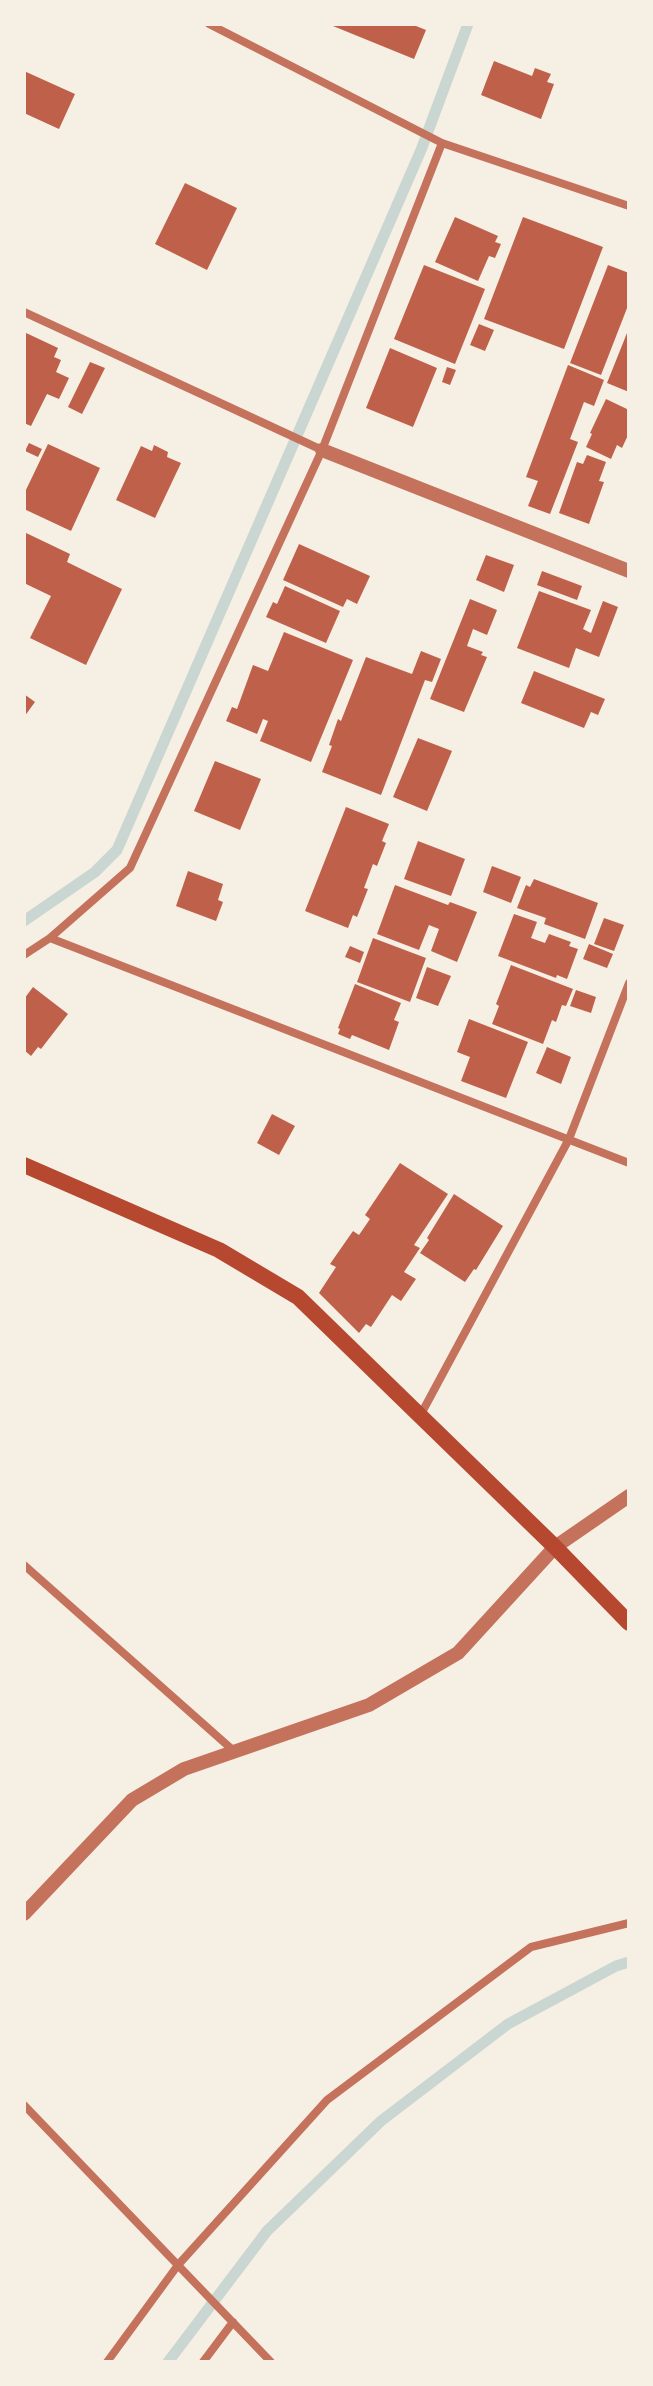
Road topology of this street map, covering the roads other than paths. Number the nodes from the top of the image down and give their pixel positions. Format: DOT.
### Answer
graph roads {
  1 [pos="209,24"];
  2 [pos="442,143"];
  3 [pos="629,206"];
  4 [pos="24,312"];
  5 [pos="322,450"];
  6 [pos="629,571"];
  7 [pos="50,938"];
  8 [pos="24,955"];
  9 [pos="629,983"];
  10 [pos="569,1139"];
  11 [pos="629,1163"];
  12 [pos="24,1165"];
  13 [pos="420,1416"];
  14 [pos="629,1496"];
  15 [pos="555,1547"];
  16 [pos="24,1565"];
  17 [pos="629,1623"];
  18 [pos="235,1752"];
  19 [pos="24,1914"];
  20 [pos="629,1923"];
  21 [pos="24,2105"];
  22 [pos="178,2265"];
  23 [pos="233,2322"];
  24 [pos="107,2362"];
  25 [pos="203,2362"];
  26 [pos="271,2362"];
  1 -- 2 [label="street"];
  2 -- 3 [label="street"];
  2 -- 5 [label="street"];
  4 -- 5 [label="street"];
  5 -- 6 [label="street"];
  5 -- 7 [label="street"];
  7 -- 8 [label="street"];
  7 -- 10 [label="street"];
  9 -- 10 [label="street"];
  10 -- 11 [label="street"];
  10 -- 13 [label="street"];
  12 -- 13 [label="main road"];
  13 -- 15 [label="main road"];
  14 -- 15 [label="street"];
  15 -- 17 [label="main road"];
  15 -- 18 [label="street"];
  16 -- 18 [label="street"];
  18 -- 19 [label="street"];
  20 -- 22 [label="street"];
  21 -- 22 [label="street"];
  22 -- 23 [label="street"];
  22 -- 24 [label="street"];
  23 -- 25 [label="street"];
  23 -- 26 [label="street"];
}
